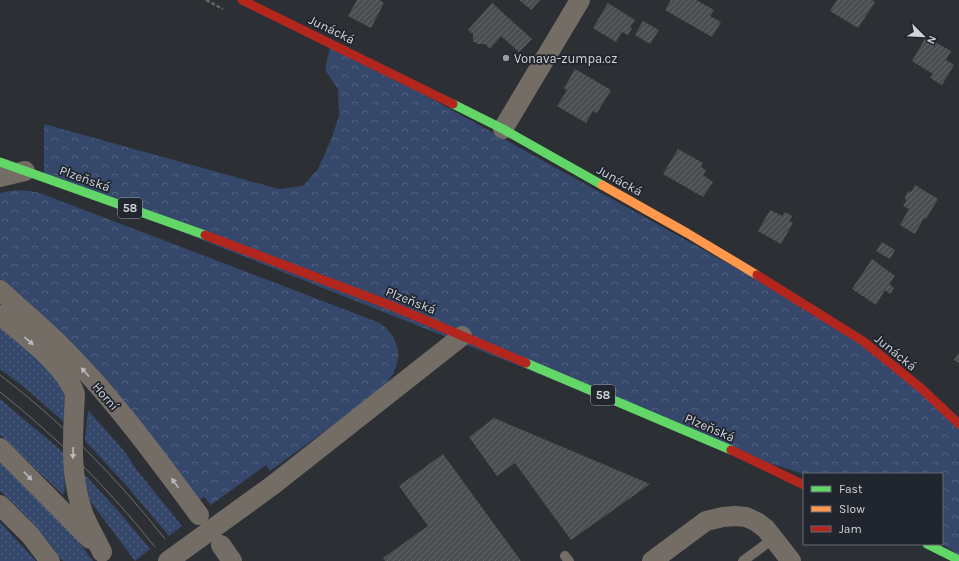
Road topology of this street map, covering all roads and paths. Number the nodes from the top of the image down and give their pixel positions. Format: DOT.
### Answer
graph roads {
  1 [pos="206,0"];
  2 [pos="242,0"];
  3 [pos="580,0"];
  4 [pos="225,10"];
  5 [pos="503,129"];
  6 [pos="0,162"];
  7 [pos="25,170"];
  8 [pos="0,177"];
  9 [pos="0,290"];
  10 [pos="0,315"];
  11 [pos="462,336"];
  12 [pos="959,424"];
  13 [pos="0,448"];
  14 [pos="803,484"];
  15 [pos="0,505"];
  16 [pos="198,515"];
  17 [pos="774,538"];
  18 [pos="928,545"];
  19 [pos="106,557"];
  20 [pos="956,560"];
  21 [pos="50,561"];
  22 [pos="168,561"];
  23 [pos="652,561"];
  24 [pos="743,561"];
  25 [pos="791,561"];
  1 -- 4 [label="path"];
  2 -- 5 [label="main road, Junácká"];
  3 -- 5 [label="street"];
  5 -- 12 [label="main road, Junácká"];
  6 -- 7 [label="main road, Plzeňská / 58"];
  7 -- 8 [label="street"];
  7 -- 11 [label="main road, Plzeňská / 58"];
  16 -- 9 [label="street, Horní, one-way"];
  10 -- 19 [label="street, one-way"];
  11 -- 14 [label="main road, Plzeňská / 58"];
  11 -- 22 [label="street, bridge"];
  13 -- 19 [label="street, one-way"];
  15 -- 21 [label="street"];
  17 -- 23 [label="street"];
  17 -- 24 [label="lane"];
  17 -- 25 [label="street"];
  18 -- 20 [label="main road"];
}
